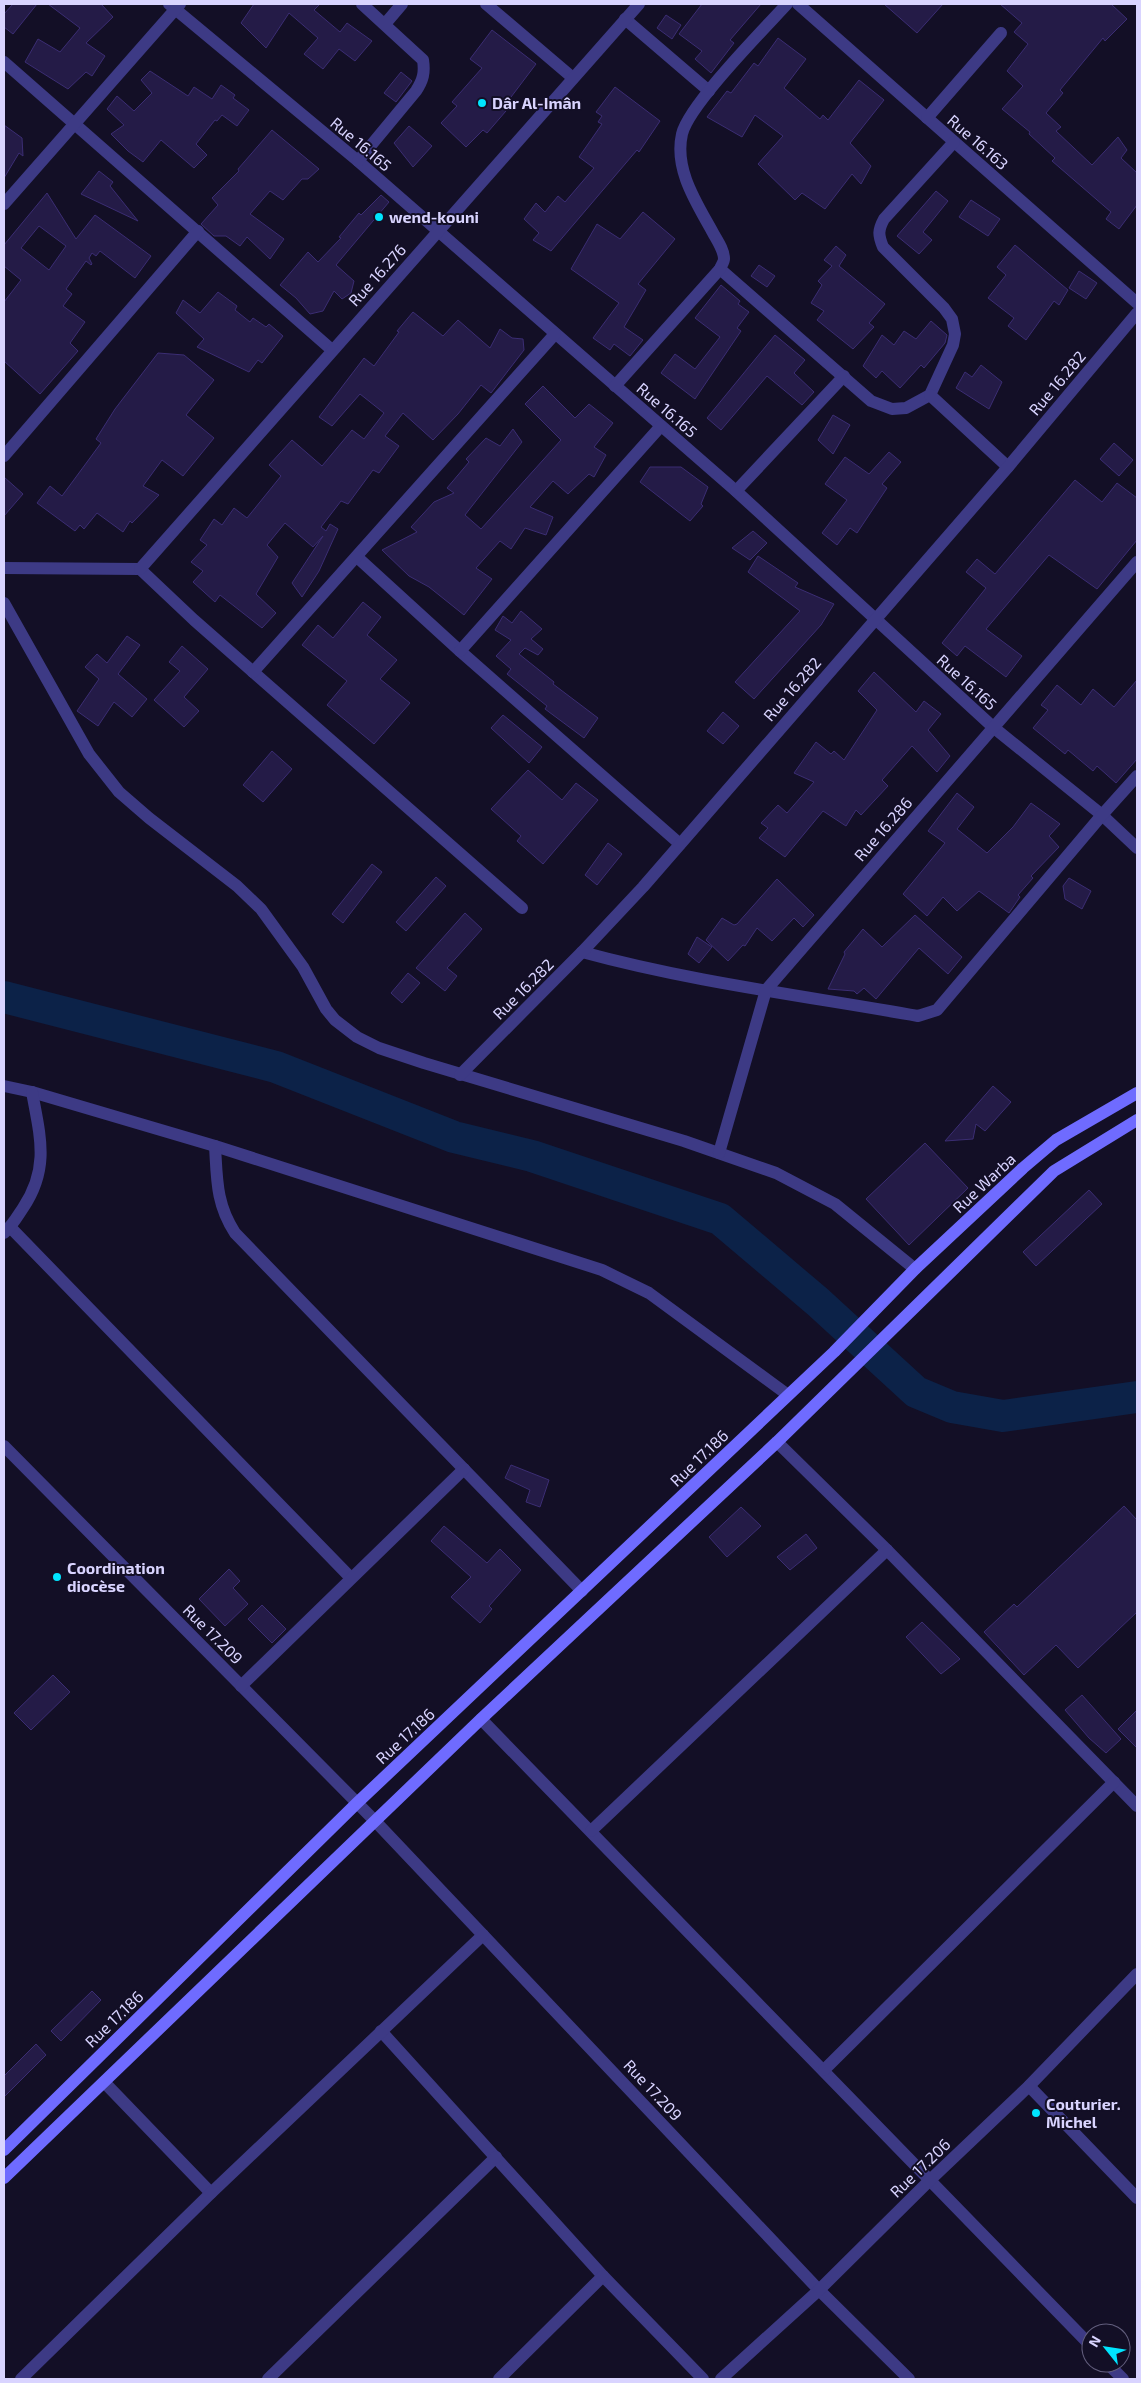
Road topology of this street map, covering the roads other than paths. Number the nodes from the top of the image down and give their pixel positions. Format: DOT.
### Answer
graph roads {
  1 [pos="362,4"];
  2 [pos="402,4"];
  3 [pos="486,4"];
  4 [pos="639,4"];
  5 [pos="787,4"];
  6 [pos="798,4"];
  7 [pos="175,6"];
  8 [pos="625,19"];
  9 [pos="385,24"];
  10 [pos="1001,33"];
  11 [pos="4,62"];
  12 [pos="573,78"];
  13 [pos="709,92"];
  14 [pos="927,118"];
  15 [pos="75,124"];
  16 [pos="954,142"];
  17 [pos="358,161"];
  18 [pos="4,204"];
  19 [pos="198,231"];
  20 [pos="437,232"];
  21 [pos="720,269"];
  22 [pos="1137,303"];
  23 [pos="1137,313"];
  24 [pos="555,334"];
  25 [pos="332,350"];
  26 [pos="844,376"];
  27 [pos="616,386"];
  28 [pos="930,395"];
  29 [pos="661,426"];
  30 [pos="4,456"];
  31 [pos="1008,467"];
  32 [pos="736,491"];
  33 [pos="357,557"];
  34 [pos="1137,562"];
  35 [pos="4,568"];
  36 [pos="140,569"];
  37 [pos="4,603"];
  38 [pos="874,619"];
  39 [pos="460,651"];
  40 [pos="253,672"];
  41 [pos="993,727"];
  42 [pos="1137,776"];
  43 [pos="1102,815"];
  44 [pos="680,844"];
  45 [pos="1137,848"];
  46 [pos="522,908"];
  47 [pos="582,952"];
  48 [pos="766,990"];
  49 [pos="460,1075"];
  50 [pos="4,1086"];
  51 [pos="32,1092"];
  52 [pos="1137,1093"];
  53 [pos="1137,1120"];
  54 [pos="215,1146"];
  55 [pos="720,1154"];
  56 [pos="7,1230"];
  57 [pos="915,1269"];
  58 [pos="834,1352"];
  59 [pos="788,1395"];
  60 [pos="777,1442"];
  61 [pos="4,1446"];
  62 [pos="464,1469"];
  63 [pos="887,1550"];
  64 [pos="351,1578"];
  65 [pos="582,1591"];
  66 [pos="241,1686"];
  67 [pos="480,1719"];
  68 [pos="1114,1782"];
  69 [pos="357,1803"];
  70 [pos="1137,1806"];
  71 [pos="376,1822"];
  72 [pos="591,1831"];
  73 [pos="484,1934"];
  74 [pos="1137,1974"];
  75 [pos="381,2031"];
  76 [pos="824,2070"];
  77 [pos="104,2082"];
  78 [pos="1029,2086"];
  79 [pos="4,2150"];
  80 [pos="496,2157"];
  81 [pos="4,2178"];
  82 [pos="929,2180"];
  83 [pos="211,2193"];
  84 [pos="1137,2198"];
  85 [pos="603,2276"];
  86 [pos="820,2290"];
  87 [pos="1081,2336"];
  88 [pos="21,2379"];
  89 [pos="268,2379"];
  90 [pos="499,2379"];
  91 [pos="703,2379"];
  92 [pos="721,2379"];
  93 [pos="909,2379"];
  1 -- 9 [label="street"];
  2 -- 9 [label="street"];
  3 -- 12 [label="street"];
  4 -- 8 [label="street, Rue 16.276"];
  5 -- 13 [label="street"];
  6 -- 14 [label="street, Rue 16.163"];
  7 -- 15 [label="street"];
  7 -- 17 [label="street, Rue 16.165"];
  8 -- 12 [label="street, Rue 16.276"];
  8 -- 13 [label="street"];
  9 -- 17 [label="street"];
  10 -- 14 [label="street"];
  11 -- 15 [label="street"];
  12 -- 20 [label="street, Rue 16.276"];
  13 -- 21 [label="street"];
  14 -- 16 [label="street, Rue 16.163"];
  15 -- 18 [label="street"];
  15 -- 19 [label="street"];
  16 -- 22 [label="street, Rue 16.163"];
  16 -- 28 [label="street"];
  17 -- 20 [label="street, Rue 16.165"];
  19 -- 25 [label="street"];
  19 -- 30 [label="street"];
  20 -- 24 [label="street, Rue 16.165"];
  20 -- 25 [label="street, Rue 16.276"];
  21 -- 26 [label="street"];
  21 -- 27 [label="street"];
  23 -- 31 [label="street, Rue 16.282"];
  24 -- 27 [label="street, Rue 16.165"];
  24 -- 33 [label="street"];
  25 -- 36 [label="street, Rue 16.276"];
  26 -- 28 [label="street"];
  26 -- 32 [label="street"];
  27 -- 29 [label="street, Rue 16.165"];
  28 -- 31 [label="street"];
  29 -- 32 [label="street, Rue 16.165"];
  29 -- 39 [label="street"];
  31 -- 38 [label="street, Rue 16.282"];
  32 -- 38 [label="street, Rue 16.165"];
  33 -- 39 [label="street"];
  33 -- 40 [label="street"];
  34 -- 41 [label="street, Rue 16.286"];
  35 -- 36 [label="street"];
  36 -- 40 [label="street"];
  37 -- 49 [label="street"];
  38 -- 41 [label="street, Rue 16.165"];
  38 -- 44 [label="street, Rue 16.282"];
  39 -- 44 [label="street"];
  40 -- 46 [label="street"];
  41 -- 43 [label="street, Rue 16.165"];
  41 -- 48 [label="street, Rue 16.286"];
  42 -- 43 [label="street"];
  43 -- 45 [label="street, Rue 16.165"];
  43 -- 48 [label="street"];
  44 -- 47 [label="street, Rue 16.282"];
  47 -- 48 [label="street"];
  47 -- 49 [label="street, Rue 16.282"];
  48 -- 55 [label="street, Rue 16.286"];
  49 -- 55 [label="street"];
  50 -- 51 [label="street"];
  51 -- 54 [label="street"];
  51 -- 56 [label="street"];
  52 -- 57 [label="main road, Rue Warba"];
  53 -- 60 [label="main road"];
  54 -- 59 [label="street"];
  54 -- 62 [label="street"];
  55 -- 57 [label="street"];
  56 -- 64 [label="street"];
  57 -- 58 [label="main road, Rue Warba"];
  58 -- 59 [label="main road, Rue 17.186"];
  59 -- 65 [label="main road, Rue 17.186"];
  60 -- 63 [label="street"];
  60 -- 67 [label="main road"];
  61 -- 66 [label="street, Rue 17.209"];
  62 -- 64 [label="street"];
  62 -- 65 [label="street"];
  63 -- 68 [label="street"];
  63 -- 72 [label="street"];
  64 -- 66 [label="street"];
  65 -- 69 [label="main road, Rue 17.186"];
  66 -- 69 [label="street, Rue 17.209"];
  67 -- 71 [label="main road"];
  67 -- 72 [label="street"];
  68 -- 70 [label="street"];
  68 -- 76 [label="street"];
  69 -- 71 [label="street, Rue 17.209"];
  69 -- 79 [label="main road, Rue 17.186"];
  71 -- 73 [label="street, Rue 17.209"];
  71 -- 77 [label="main road"];
  72 -- 76 [label="street"];
  73 -- 75 [label="street"];
  73 -- 86 [label="street, Rue 17.209"];
  74 -- 78 [label="street, Rue 17.206"];
  75 -- 80 [label="street"];
  75 -- 83 [label="street"];
  76 -- 82 [label="street"];
  77 -- 81 [label="main road"];
  77 -- 83 [label="street"];
  78 -- 82 [label="street, Rue 17.206"];
  78 -- 84 [label="street"];
  80 -- 85 [label="street"];
  80 -- 89 [label="street"];
  82 -- 86 [label="street, Rue 17.206"];
  82 -- 87 [label="street"];
  83 -- 88 [label="street"];
  85 -- 90 [label="street"];
  85 -- 91 [label="street"];
  86 -- 92 [label="street, Rue 17.206"];
  86 -- 93 [label="street, Rue 17.209"];
}
